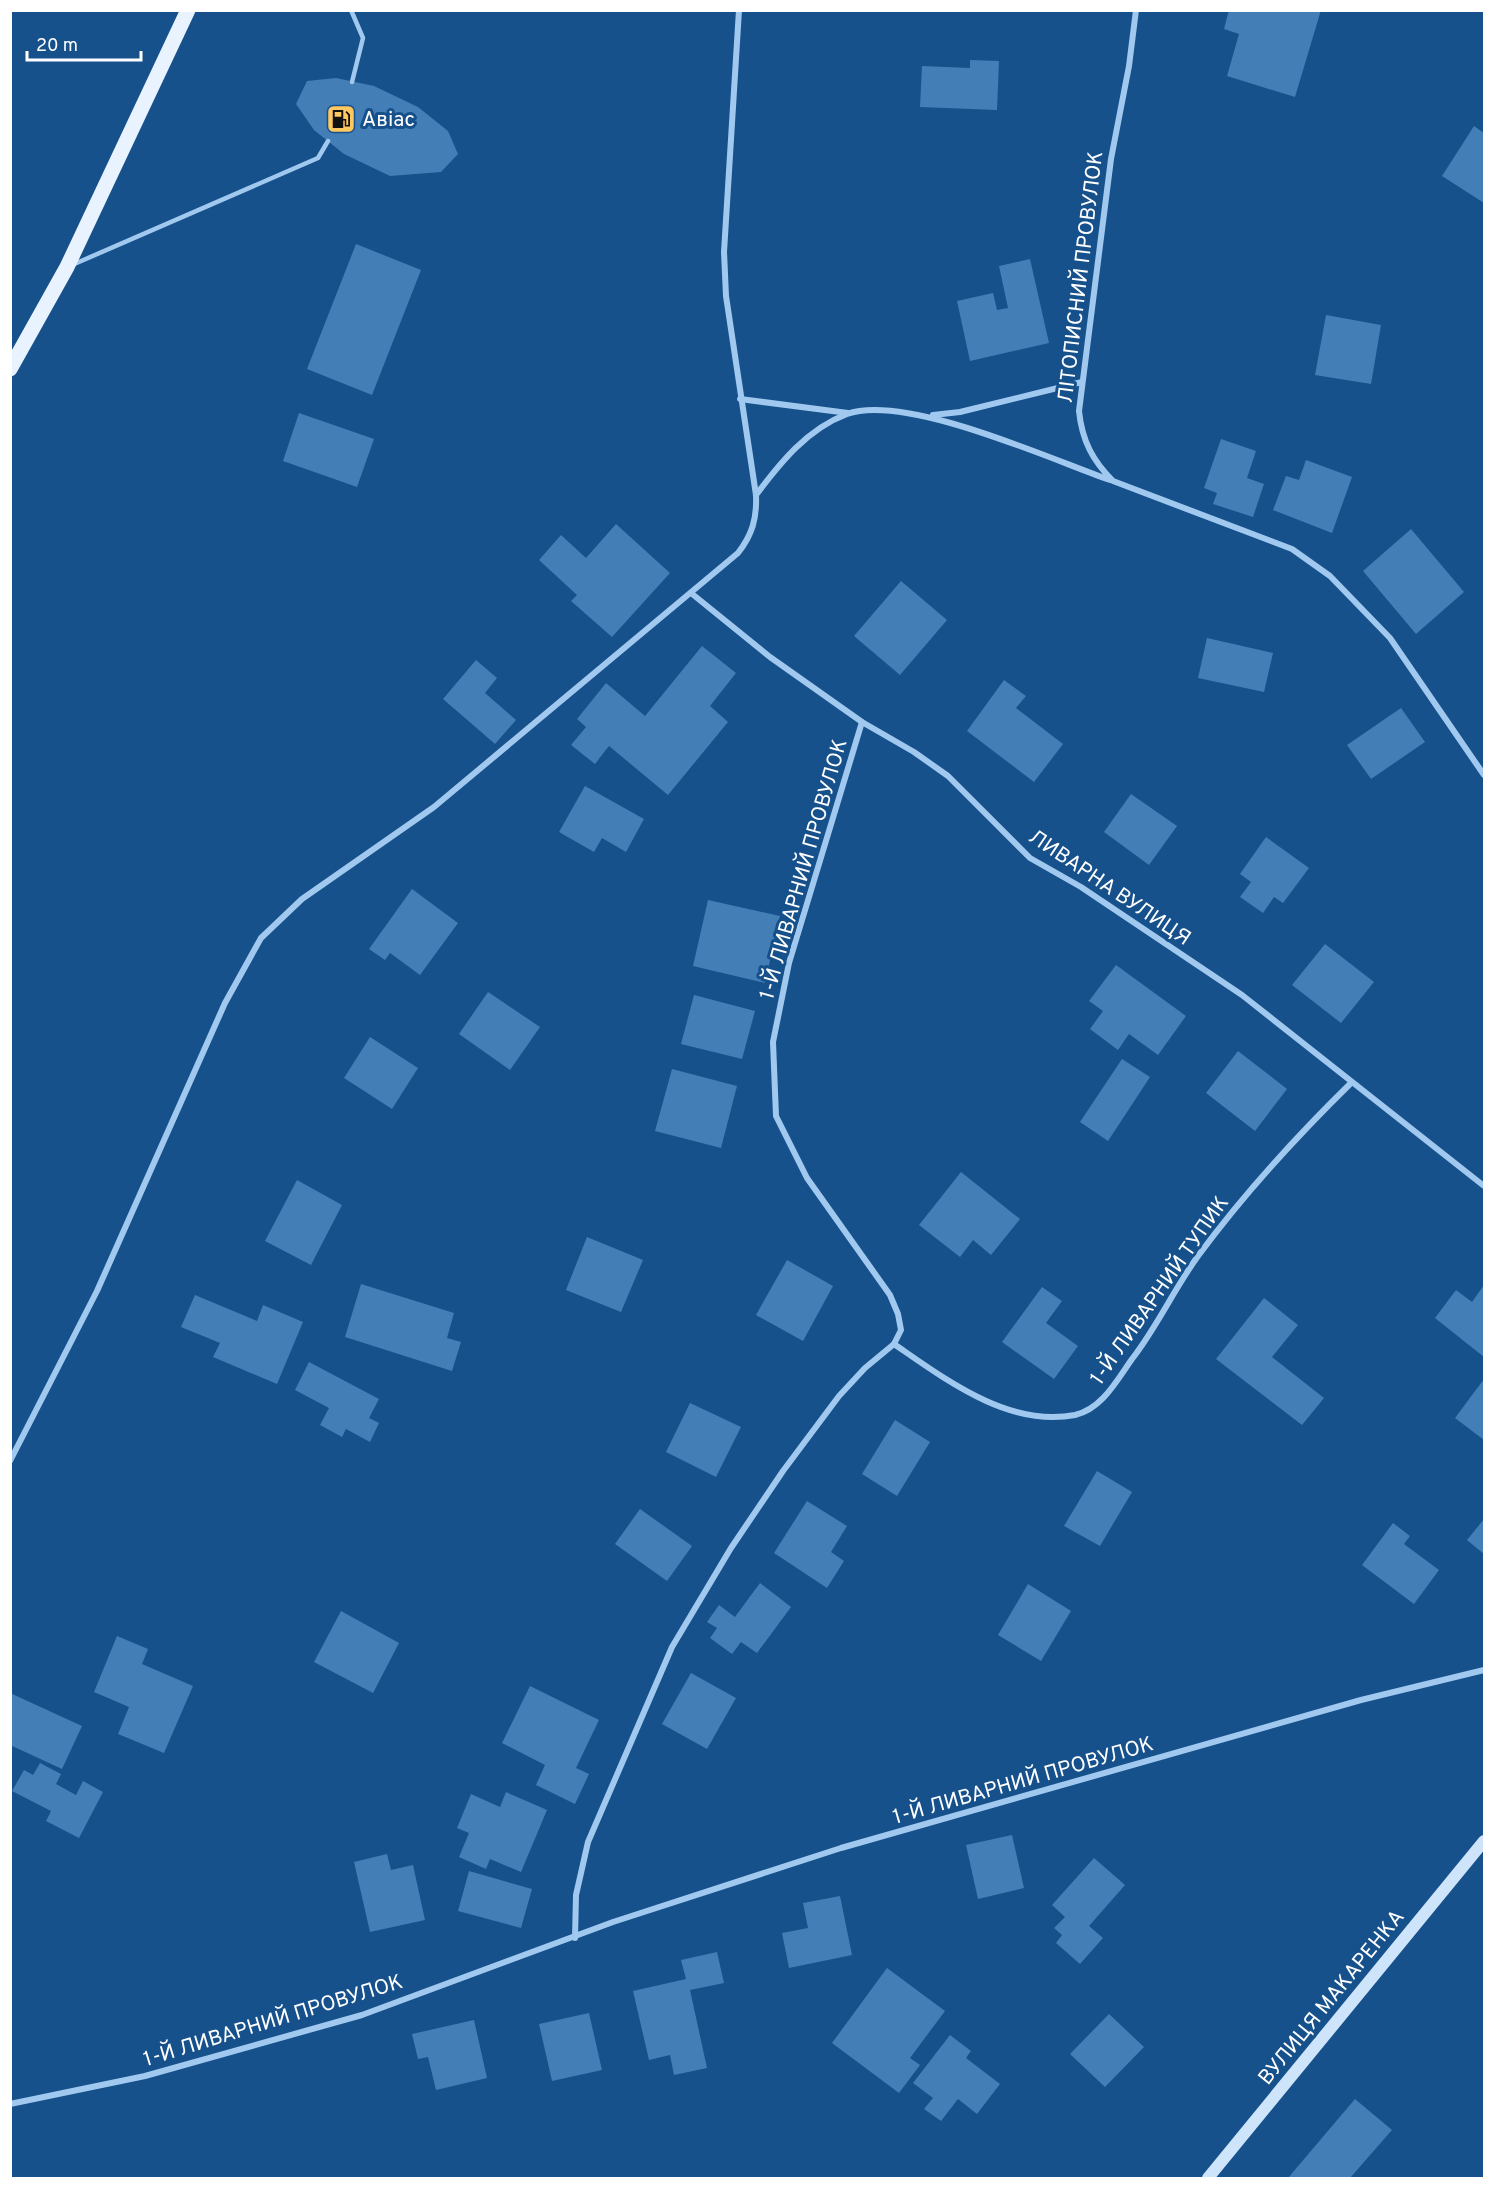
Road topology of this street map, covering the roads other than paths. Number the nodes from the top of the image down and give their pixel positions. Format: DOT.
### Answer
graph roads {
  1 [pos="188,10"];
  2 [pos="351,10"];
  3 [pos="740,10"];
  4 [pos="1136,10"];
  5 [pos="352,82"];
  6 [pos="328,141"];
  7 [pos="67,267"];
  8 [pos="10,369"];
  9 [pos="1082,382"];
  10 [pos="740,399"];
  11 [pos="848,413"];
  12 [pos="930,416"];
  13 [pos="1113,482"];
  14 [pos="756,495"];
  15 [pos="691,593"];
  16 [pos="862,722"];
  17 [pos="1485,775"];
  18 [pos="1351,1083"];
  19 [pos="1485,1186"];
  20 [pos="894,1344"];
  21 [pos="10,1461"];
  22 [pos="1485,1670"];
  23 [pos="1485,1841"];
  24 [pos="575,1938"];
  25 [pos="10,2104"];
  26 [pos="1208,2178"];
  1 -- 7 [label="main road"];
  2 -- 5 [label="lane"];
  3 -- 10 [label="street"];
  4 -- 9 [label="street, ЛІТОПИСНИЙ ПРОВУЛОК"];
  6 -- 7 [label="lane"];
  7 -- 8 [label="main road"];
  9 -- 12 [label="street"];
  9 -- 13 [label="street, ЛІТОПИСНИЙ ПРОВУЛОК"];
  10 -- 11 [label="street"];
  10 -- 14 [label="street"];
  11 -- 12 [label="street"];
  11 -- 14 [label="street"];
  12 -- 13 [label="street"];
  13 -- 17 [label="street, ЛІТОПИСНИЙ ПРОВУЛОК"];
  14 -- 15 [label="street"];
  15 -- 16 [label="street, ЛИВАРНА ВУЛИЦЯ"];
  15 -- 21 [label="street"];
  16 -- 18 [label="street, ЛИВАРНА ВУЛИЦЯ"];
  16 -- 20 [label="street, 1-Й ЛИВАРНИЙ ПРОВУЛОК"];
  18 -- 19 [label="street, ЛИВАРНА ВУЛИЦЯ"];
  18 -- 20 [label="street, 1-Й ЛИВАРНИЙ ТУПИК"];
  20 -- 24 [label="street"];
  22 -- 24 [label="street, 1-Й ЛИВАРНИЙ ПРОВУЛОК"];
  23 -- 26 [label="main road, ВУЛИЦЯ МАКАРЕНКА"];
  24 -- 25 [label="street, 1-Й ЛИВАРНИЙ ПРОВУЛОК"];
}
